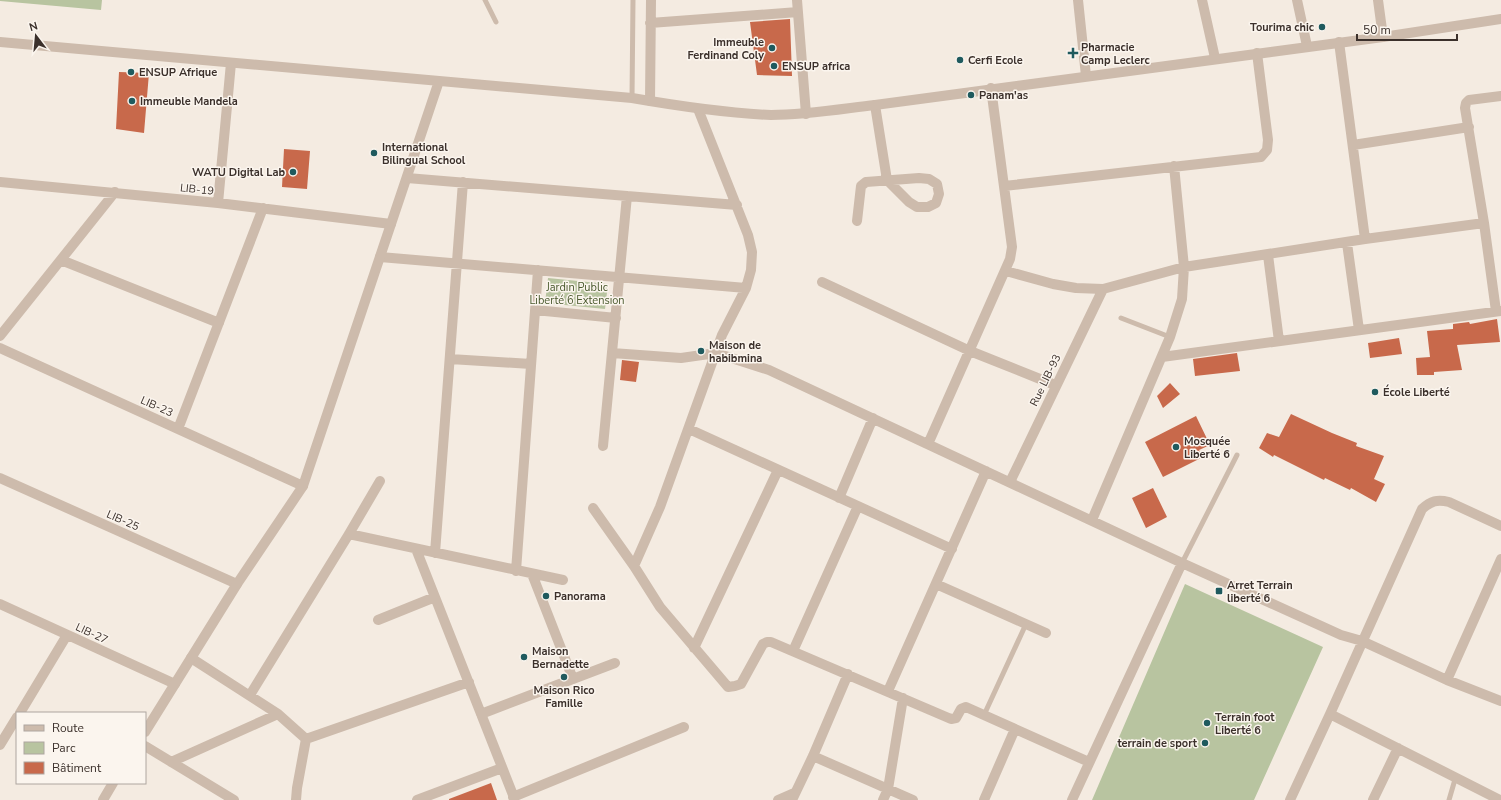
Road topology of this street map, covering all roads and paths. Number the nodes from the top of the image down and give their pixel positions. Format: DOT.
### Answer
graph roads {
  1 [pos="485,0"];
  2 [pos="633,0"];
  3 [pos="651,0"];
  4 [pos="797,0"];
  5 [pos="1078,0"];
  6 [pos="1202,0"];
  7 [pos="1297,0"];
  8 [pos="1378,0"];
  9 [pos="798,12"];
  10 [pos="1501,19"];
  11 [pos="496,22"];
  12 [pos="650,23"];
  13 [pos="1383,37"];
  14 [pos="0,42"];
  15 [pos="1339,42"];
  16 [pos="1306,46"];
  17 [pos="1258,53"];
  18 [pos="1215,58"];
  19 [pos="232,63"];
  20 [pos="1086,76"];
  21 [pos="439,81"];
  22 [pos="991,88"];
  23 [pos="1501,96"];
  24 [pos="632,98"];
  25 [pos="650,101"];
  26 [pos="875,105"];
  27 [pos="698,108"];
  28 [pos="806,114"];
  29 [pos="1469,127"];
  30 [pos="1353,145"];
  31 [pos="1174,166"];
  32 [pos="407,178"];
  33 [pos="887,180"];
  34 [pos="0,182"];
  35 [pos="463,182"];
  36 [pos="1004,186"];
  37 [pos="115,192"];
  38 [pos="627,196"];
  39 [pos="218,203"];
  40 [pos="737,206"];
  41 [pos="263,208"];
  42 [pos="857,221"];
  43 [pos="391,224"];
  44 [pos="1484,224"];
  45 [pos="1366,239"];
  46 [pos="1347,242"];
  47 [pos="1268,255"];
  48 [pos="380,256"];
  49 [pos="61,260"];
  50 [pos="457,263"];
  51 [pos="1184,267"];
  52 [pos="538,270"];
  53 [pos="1006,271"];
  54 [pos="620,277"];
  55 [pos="822,282"];
  56 [pos="746,288"];
  57 [pos="1103,289"];
  58 [pos="535,310"];
  59 [pos="1498,311"];
  60 [pos="616,318"];
  61 [pos="1120,318"];
  62 [pos="219,323"];
  63 [pos="1359,330"];
  64 [pos="0,336"];
  65 [pos="1170,337"];
  66 [pos="1279,341"];
  67 [pos="0,348"];
  68 [pos="970,351"];
  69 [pos="612,353"];
  70 [pos="716,353"];
  71 [pos="1162,357"];
  72 [pos="450,358"];
  73 [pos="531,364"];
  74 [pos="1055,386"];
  75 [pos="872,418"];
  76 [pos="178,429"];
  77 [pos="689,429"];
  78 [pos="928,444"];
  79 [pos="603,446"];
  80 [pos="1237,455"];
  81 [pos="778,470"];
  82 [pos="986,471"];
  83 [pos="0,478"];
  84 [pos="380,481"];
  85 [pos="1010,482"];
  86 [pos="303,486"];
  87 [pos="839,498"];
  88 [pos="858,506"];
  89 [pos="593,508"];
  90 [pos="1092,520"];
  91 [pos="1501,526"];
  92 [pos="349,534"];
  93 [pos="416,549"];
  94 [pos="952,549"];
  95 [pos="435,553"];
  96 [pos="1501,559"];
  97 [pos="1182,563"];
  98 [pos="634,566"];
  99 [pos="516,571"];
  100 [pos="532,574"];
  101 [pos="563,580"];
  102 [pos="237,584"];
  103 [pos="936,584"];
  104 [pos="435,597"];
  105 [pos="0,604"];
  106 [pos="378,620"];
  107 [pos="1026,624"];
  108 [pos="1046,633"];
  109 [pos="67,635"];
  110 [pos="1362,641"];
  111 [pos="694,648"];
  112 [pos="793,651"];
  113 [pos="191,658"];
  114 [pos="615,663"];
  115 [pos="848,674"];
  116 [pos="573,679"];
  117 [pos="1448,680"];
  118 [pos="469,682"];
  119 [pos="175,684"];
  120 [pos="888,691"];
  121 [pos="250,695"];
  122 [pos="903,698"];
  123 [pos="1501,701"];
  124 [pos="21,712"];
  125 [pos="278,714"];
  126 [pos="481,714"];
  127 [pos="1330,714"];
  128 [pos="984,716"];
  129 [pos="16,719"];
  130 [pos="684,727"];
  131 [pos="1014,729"];
  132 [pos="146,730"];
  133 [pos="306,740"];
  134 [pos="0,745"];
  135 [pos="146,747"];
  136 [pos="1398,748"];
  137 [pos="813,756"];
  138 [pos="171,762"];
  139 [pos="1089,762"];
  140 [pos="502,768"];
  141 [pos="1456,776"];
  142 [pos="112,784"];
  143 [pos="888,789"];
  144 [pos="793,797"];
  145 [pos="514,798"];
  146 [pos="103,800"];
  147 [pos="234,800"];
  148 [pos="296,800"];
  149 [pos="416,800"];
  150 [pos="778,800"];
  151 [pos="883,800"];
  152 [pos="913,800"];
  153 [pos="984,800"];
  154 [pos="1072,800"];
  155 [pos="1290,800"];
  156 [pos="1373,800"];
  157 [pos="1450,800"];
  158 [pos="1500,800"];
  1 -- 11 [label="lane"];
  2 -- 24 [label="lane"];
  3 -- 12 [label="street"];
  4 -- 9 [label="street"];
  5 -- 20 [label="street"];
  6 -- 18 [label="street"];
  7 -- 16 [label="street"];
  8 -- 13 [label="street"];
  9 -- 12 [label="street"];
  9 -- 28 [label="street"];
  10 -- 13 [label="street"];
  12 -- 25 [label="street"];
  13 -- 15 [label="street"];
  14 -- 19 [label="street"];
  15 -- 16 [label="street"];
  15 -- 30 [label="street"];
  16 -- 17 [label="street"];
  17 -- 18 [label="street"];
  17 -- 31 [label="street"];
  18 -- 20 [label="street"];
  19 -- 21 [label="street"];
  19 -- 39 [label="street"];
  20 -- 22 [label="street"];
  21 -- 24 [label="street"];
  21 -- 32 [label="street"];
  22 -- 26 [label="street"];
  22 -- 36 [label="street"];
  23 -- 29 [label="street"];
  24 -- 25 [label="street"];
  25 -- 27 [label="street"];
  26 -- 28 [label="street"];
  26 -- 33 [label="street"];
  27 -- 28 [label="street"];
  27 -- 40 [label="street"];
  29 -- 30 [label="street"];
  29 -- 44 [label="street"];
  30 -- 45 [label="street"];
  31 -- 36 [label="street"];
  31 -- 51 [label="street"];
  32 -- 35 [label="street"];
  32 -- 43 [label="street"];
  33 -- 33 [label="street"];
  33 -- 42 [label="street"];
  34 -- 37 [label="street, LIB-19"];
  35 -- 38 [label="street"];
  35 -- 50 [label="street"];
  36 -- 53 [label="street"];
  37 -- 39 [label="street, LIB-19"];
  37 -- 49 [label="street"];
  38 -- 40 [label="street"];
  38 -- 54 [label="street"];
  39 -- 41 [label="street, LIB-19"];
  40 -- 56 [label="street"];
  41 -- 43 [label="street, LIB-19"];
  41 -- 62 [label="street"];
  43 -- 48 [label="street"];
  44 -- 45 [label="street"];
  44 -- 59 [label="street"];
  45 -- 46 [label="street"];
  46 -- 47 [label="street"];
  46 -- 63 [label="street"];
  47 -- 51 [label="street"];
  47 -- 66 [label="street"];
  48 -- 50 [label="street"];
  48 -- 86 [label="street"];
  49 -- 62 [label="street"];
  49 -- 64 [label="street"];
  50 -- 52 [label="street"];
  50 -- 72 [label="street"];
  51 -- 57 [label="street"];
  51 -- 65 [label="street"];
  52 -- 54 [label="street"];
  52 -- 58 [label="street"];
  53 -- 57 [label="street"];
  53 -- 68 [label="street"];
  54 -- 56 [label="street"];
  54 -- 60 [label="street"];
  55 -- 68 [label="street"];
  56 -- 70 [label="street"];
  57 -- 74 [label="street, Rue LIB-93"];
  58 -- 60 [label="street"];
  58 -- 73 [label="street"];
  59 -- 63 [label="street"];
  60 -- 69 [label="street"];
  61 -- 65 [label="lane"];
  62 -- 76 [label="street"];
  63 -- 66 [label="street"];
  65 -- 71 [label="street"];
  66 -- 71 [label="street"];
  67 -- 76 [label="street, LIB-23"];
  68 -- 74 [label="street"];
  68 -- 78 [label="street"];
  69 -- 70 [label="street"];
  69 -- 79 [label="street"];
  70 -- 75 [label="street"];
  70 -- 77 [label="street"];
  71 -- 90 [label="street"];
  72 -- 73 [label="street"];
  72 -- 95 [label="street"];
  73 -- 99 [label="street"];
  74 -- 85 [label="street, Rue LIB-93"];
  75 -- 78 [label="street"];
  75 -- 87 [label="street"];
  76 -- 86 [label="street, LIB-23"];
  77 -- 81 [label="street"];
  77 -- 98 [label="street"];
  78 -- 82 [label="street"];
  80 -- 97 [label="lane"];
  81 -- 87 [label="street"];
  81 -- 111 [label="street"];
  82 -- 85 [label="street"];
  82 -- 94 [label="street"];
  83 -- 102 [label="street, LIB-25"];
  84 -- 92 [label="street"];
  85 -- 90 [label="street"];
  86 -- 102 [label="street"];
  87 -- 88 [label="street"];
  88 -- 94 [label="street"];
  88 -- 112 [label="street"];
  89 -- 98 [label="street"];
  90 -- 97 [label="street"];
  91 -- 110 [label="street"];
  92 -- 93 [label="street"];
  92 -- 121 [label="street"];
  93 -- 95 [label="street"];
  93 -- 104 [label="street"];
  94 -- 103 [label="street"];
  95 -- 99 [label="street"];
  96 -- 117 [label="street"];
  97 -- 110 [label="street"];
  97 -- 139 [label="street"];
  98 -- 111 [label="street"];
  99 -- 100 [label="street"];
  100 -- 101 [label="street"];
  100 -- 116 [label="street"];
  102 -- 113 [label="street"];
  103 -- 107 [label="street"];
  103 -- 120 [label="street"];
  104 -- 106 [label="street"];
  104 -- 118 [label="street"];
  105 -- 109 [label="street, LIB-27"];
  107 -- 108 [label="street"];
  107 -- 128 [label="lane"];
  109 -- 119 [label="street, LIB-27"];
  109 -- 124 [label="street"];
  110 -- 117 [label="street"];
  110 -- 127 [label="street"];
  111 -- 112 [label="street"];
  112 -- 115 [label="street"];
  113 -- 119 [label="street"];
  113 -- 121 [label="street"];
  114 -- 116 [label="street"];
  115 -- 120 [label="street"];
  115 -- 137 [label="street"];
  116 -- 126 [label="street"];
  117 -- 123 [label="street"];
  118 -- 126 [label="street"];
  118 -- 133 [label="street"];
  119 -- 132 [label="street"];
  120 -- 122 [label="street"];
  121 -- 125 [label="street"];
  122 -- 128 [label="street"];
  122 -- 143 [label="street"];
  125 -- 133 [label="street"];
  125 -- 138 [label="street"];
  126 -- 140 [label="street"];
  127 -- 136 [label="street"];
  127 -- 155 [label="street"];
  128 -- 131 [label="street"];
  129 -- 134 [label="street"];
  130 -- 145 [label="street"];
  131 -- 139 [label="street"];
  131 -- 153 [label="street"];
  133 -- 148 [label="street"];
  135 -- 138 [label="street"];
  136 -- 141 [label="street"];
  136 -- 156 [label="street"];
  137 -- 143 [label="street"];
  137 -- 144 [label="street"];
  138 -- 147 [label="street"];
  139 -- 154 [label="street"];
  140 -- 145 [label="street"];
  140 -- 149 [label="street"];
  141 -- 157 [label="lane"];
  141 -- 158 [label="street"];
  142 -- 146 [label="street"];
  143 -- 151 [label="street"];
  143 -- 152 [label="street"];
  144 -- 150 [label="street"];
}
